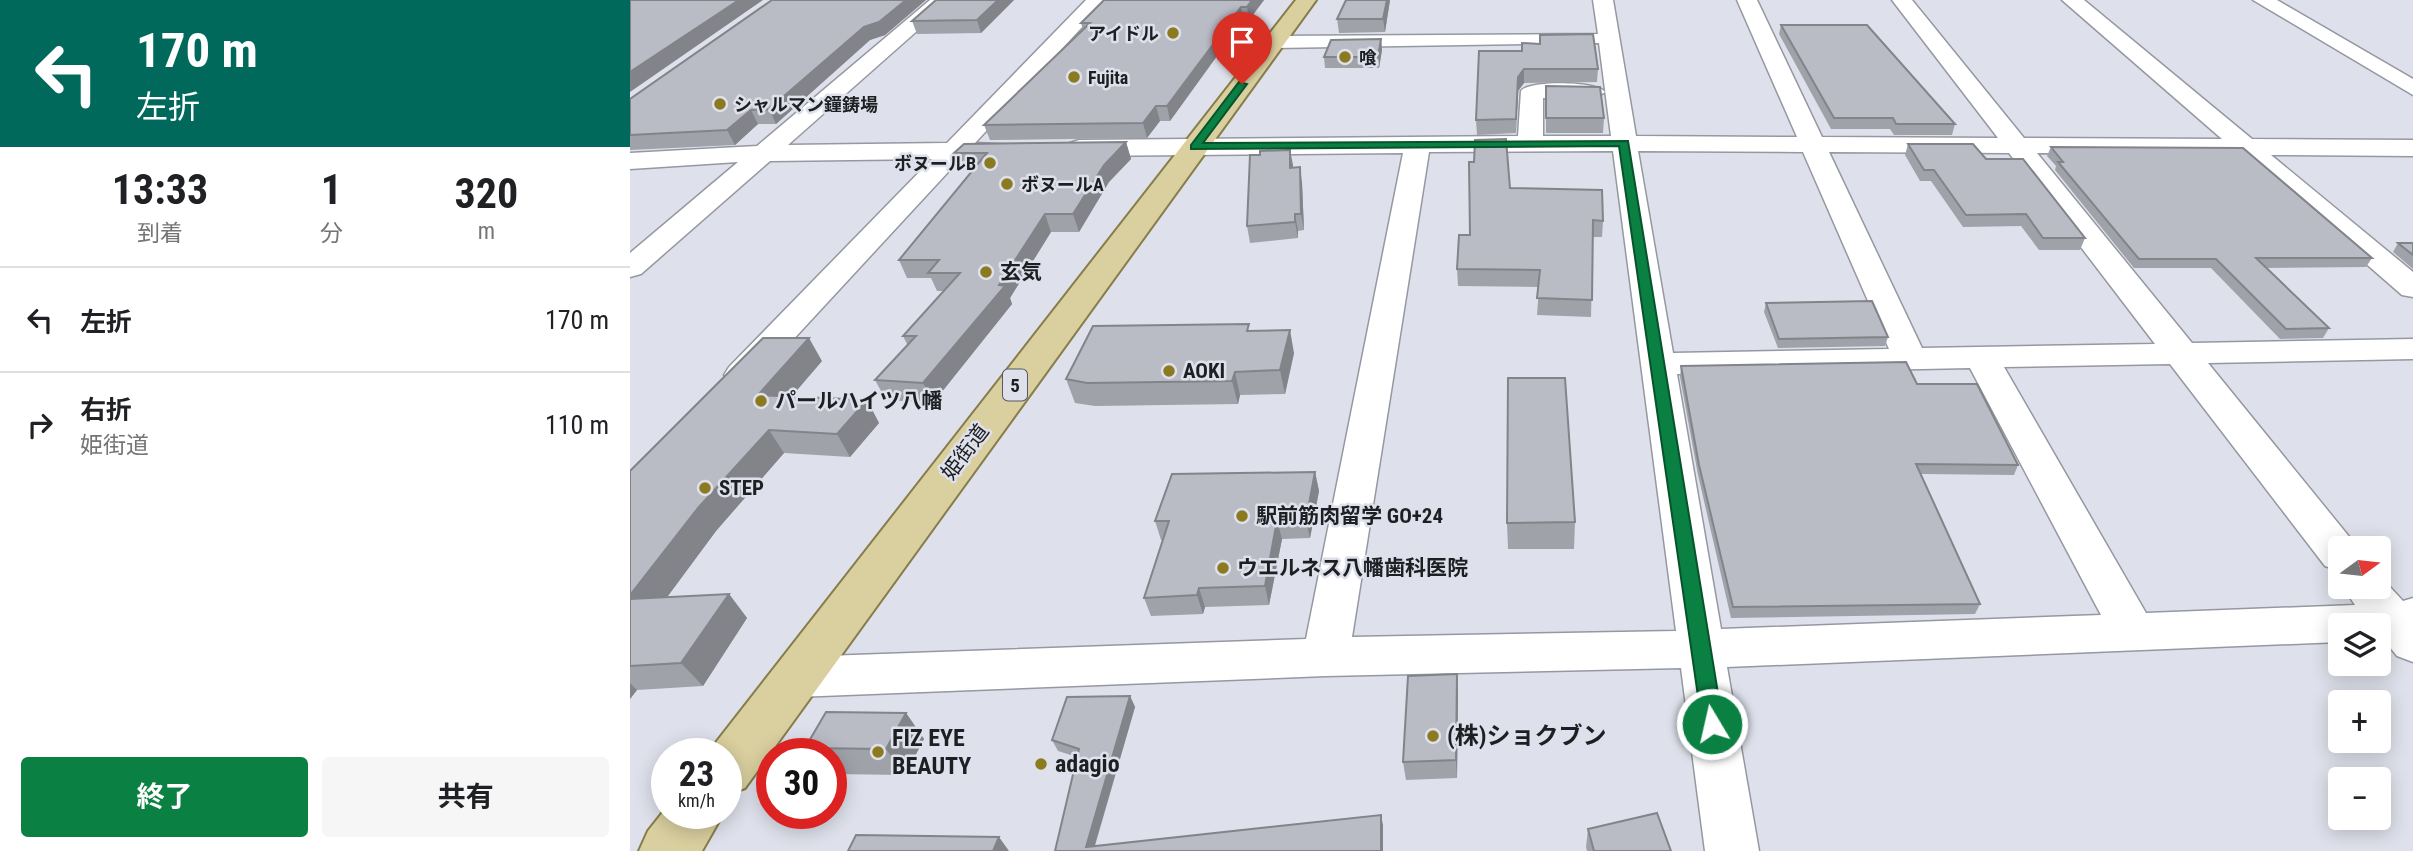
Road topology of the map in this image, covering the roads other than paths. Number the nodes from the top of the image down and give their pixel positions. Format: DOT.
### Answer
graph roads {
  1 [pos="942,0"];
  2 [pos="1097,0"];
  3 [pos="1306,0"];
  4 [pos="1603,0"];
  5 [pos="1747,0"];
  6 [pos="1902,0"];
  7 [pos="2072,0"];
  8 [pos="2263,0"];
  9 [pos="1608,39"];
  10 [pos="1274,42"];
  11 [pos="2413,88"];
  12 [pos="1616,92"];
  13 [pos="1624,143"];
  14 [pos="1530,144"];
  15 [pos="1815,145"];
  16 [pos="2017,145"];
  17 [pos="1417,146"];
  18 [pos="1195,147"];
  19 [pos="2246,148"];
  20 [pos="2413,148"];
  21 [pos="957,150"];
  22 [pos="764,153"];
  23 [pos="630,161"];
  24 [pos="630,268"];
  25 [pos="2413,289"];
  26 [pos="2413,349"];
  27 [pos="2180,352"];
  28 [pos="1981,356"];
  29 [pos="1910,358"];
  30 [pos="1657,364"];
  31 [pos="726,390"];
  32 [pos="2328,540"];
  33 [pos="2377,599"];
  34 [pos="2406,627"];
  35 [pos="2132,630"];
  36 [pos="1701,649"];
  37 [pos="1326,657"];
  38 [pos="796,677"];
  39 [pos="742,750"];
  40 [pos="684,829"];
  41 [pos="668,851"];
  42 [pos="1732,851"];
  1 -- 22 [label="street"];
  2 -- 21 [label="street"];
  3 -- 10 [label="main road, 姫街道 / 5"];
  4 -- 9 [label="street"];
  5 -- 15 [label="street"];
  6 -- 16 [label="street"];
  7 -- 19 [label="street"];
  8 -- 11 [label="street"];
  9 -- 10 [label="street"];
  9 -- 12 [label="street"];
  10 -- 18 [label="main road, 姫街道 / 5"];
  12 -- 13 [label="street"];
  12 -- 14 [label="street"];
  13 -- 14 [label="street"];
  13 -- 15 [label="street"];
  13 -- 30 [label="street"];
  14 -- 17 [label="street"];
  15 -- 16 [label="street"];
  15 -- 29 [label="street"];
  16 -- 19 [label="street"];
  16 -- 27 [label="street"];
  17 -- 18 [label="street"];
  17 -- 37 [label="street"];
  18 -- 21 [label="street"];
  18 -- 38 [label="main road, 姫街道 / 5"];
  19 -- 20 [label="street"];
  19 -- 25 [label="street"];
  21 -- 22 [label="street"];
  21 -- 31 [label="street"];
  22 -- 23 [label="street"];
  22 -- 24 [label="street"];
  26 -- 27 [label="street"];
  27 -- 28 [label="street"];
  27 -- 32 [label="street"];
  28 -- 29 [label="street"];
  28 -- 35 [label="street"];
  29 -- 30 [label="street"];
  30 -- 36 [label="street"];
  33 -- 34 [label="street"];
  34 -- 35 [label="street"];
  35 -- 36 [label="street"];
  36 -- 37 [label="street"];
  36 -- 42 [label="street"];
  37 -- 38 [label="street"];
  38 -- 39 [label="main road, 姫街道 / 5"];
  40 -- 41 [label="main road"];
}
